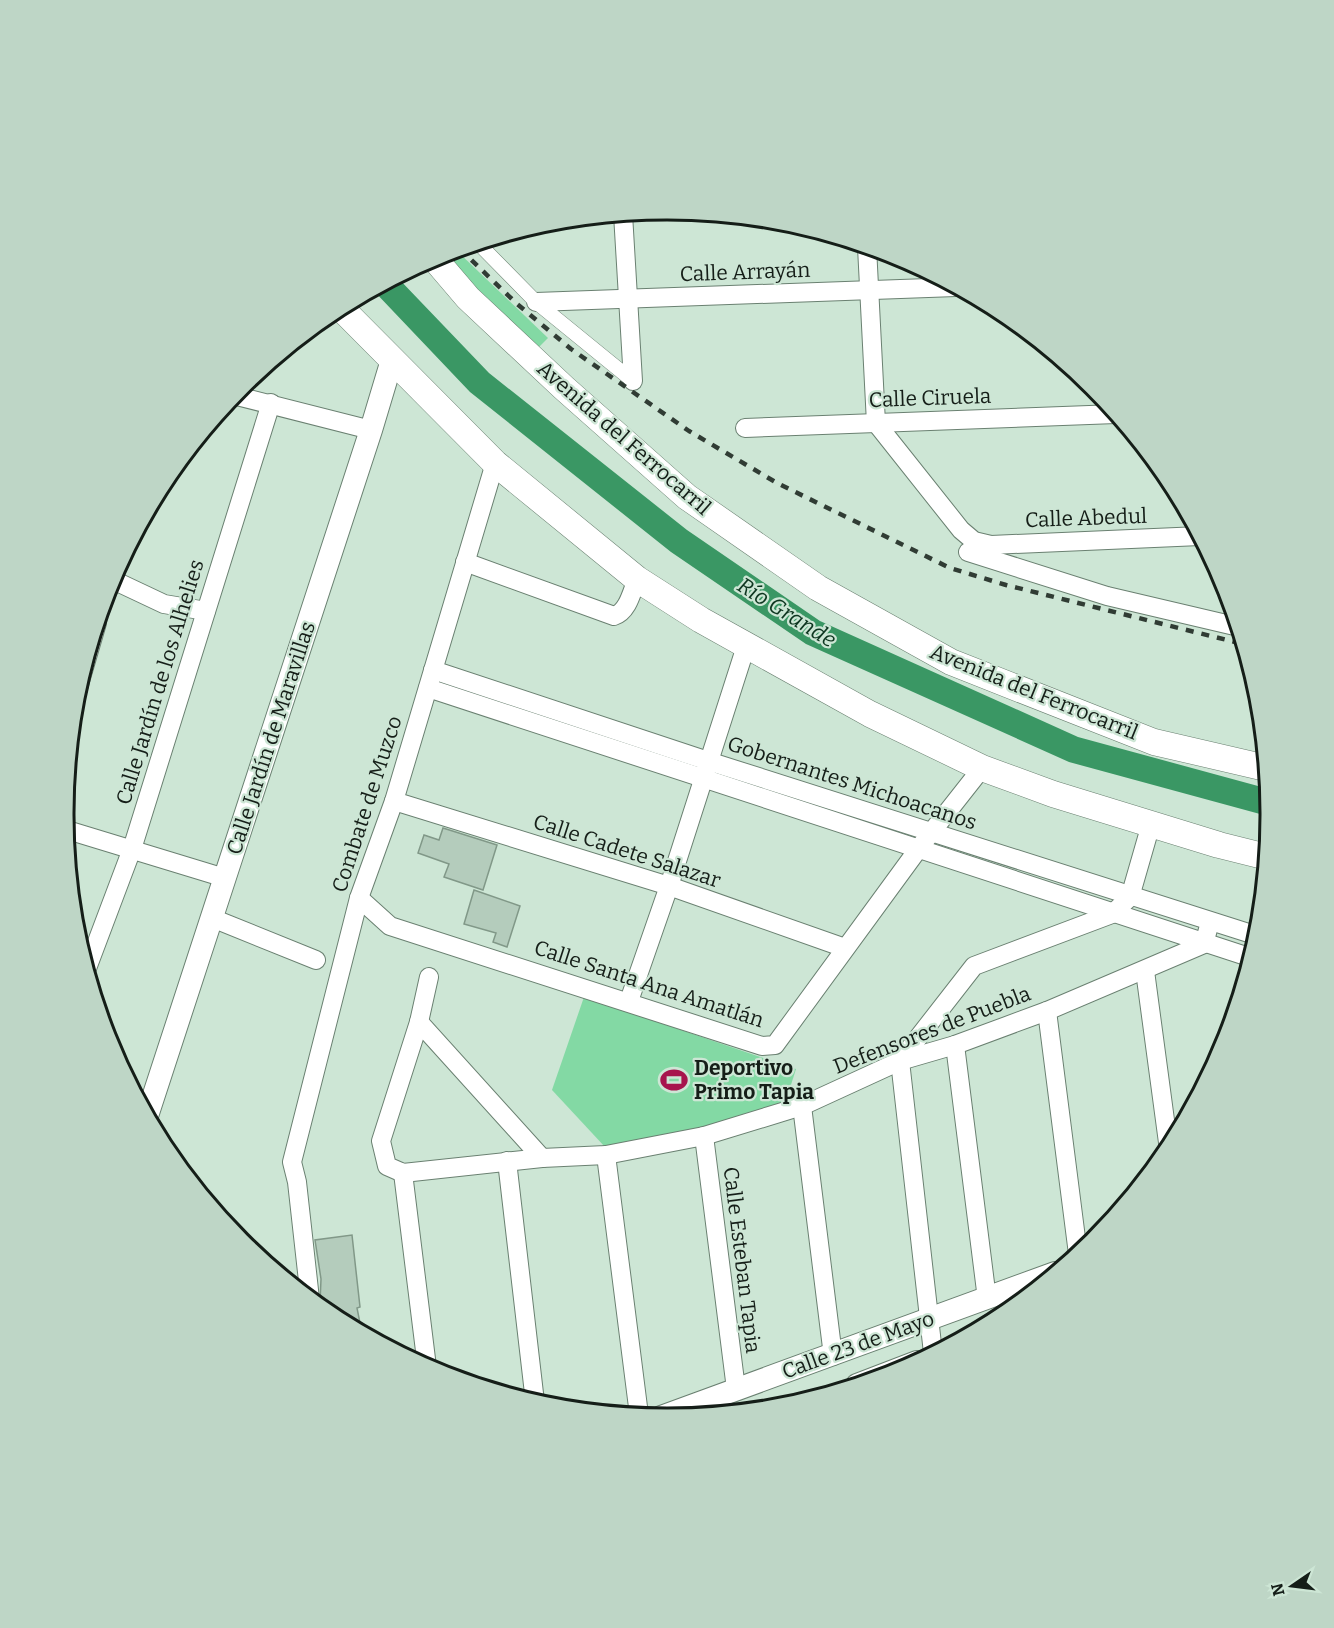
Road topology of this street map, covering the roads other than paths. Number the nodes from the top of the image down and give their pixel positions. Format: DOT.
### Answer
graph roads {
  1 [pos="624,222"];
  2 [pos="484,250"];
  3 [pos="867,256"];
  4 [pos="441,266"];
  5 [pos="940,288"];
  6 [pos="869,290"];
  7 [pos="628,298"];
  8 [pos="536,302"];
  9 [pos="347,314"];
  10 [pos="392,360"];
  11 [pos="633,381"];
  12 [pos="244,397"];
  13 [pos="271,404"];
  14 [pos="1105,414"];
  15 [pos="876,423"];
  16 [pos="745,428"];
  17 [pos="371,430"];
  18 [pos="495,463"];
  19 [pos="1191,536"];
  20 [pos="971,547"];
  21 [pos="465,562"];
  22 [pos="637,579"];
  23 [pos="121,584"];
  24 [pos="206,611"];
  25 [pos="1230,625"];
  26 [pos="746,646"];
  27 [pos="434,670"];
  28 [pos="428,688"];
  29 [pos="1258,766"];
  30 [pos="982,768"];
  31 [pos="706,769"];
  32 [pos="394,801"];
  33 [pos="1151,824"];
  34 [pos="74,832"];
  35 [pos="932,832"];
  36 [pos="919,848"];
  37 [pos="132,849"];
  38 [pos="1259,855"];
  39 [pos="225,878"];
  40 [pos="669,886"];
  41 [pos="1130,897"];
  42 [pos="359,898"];
  43 [pos="1112,914"];
  44 [pos="212,918"];
  45 [pos="1210,922"];
  46 [pos="1248,933"];
  47 [pos="1204,944"];
  48 [pos="846,948"];
  49 [pos="91,957"];
  50 [pos="316,960"];
  51 [pos="1242,960"];
  52 [pos="1145,971"];
  53 [pos="429,977"];
  54 [pos="628,1001"];
  55 [pos="1047,1011"];
  56 [pos="419,1022"];
  57 [pos="955,1045"];
  58 [pos="900,1061"];
  59 [pos="150,1106"];
  60 [pos="802,1106"];
  61 [pos="1166,1135"];
  62 [pos="704,1136"];
  63 [pos="606,1155"];
  64 [pos="542,1158"];
  65 [pos="507,1161"];
  66 [pos="395,1170"];
  67 [pos="1077,1243"];
  68 [pos="1032,1282"];
  69 [pos="309,1287"];
  70 [pos="987,1299"];
  71 [pos="930,1319"];
  72 [pos="932,1344"];
  73 [pos="425,1355"];
  74 [pos="833,1356"];
  75 [pos="736,1389"];
  76 [pos="534,1392"];
  77 [pos="638,1407"];
  78 [pos="690,1407"];
  1 -- 7 [label="street"];
  2 -- 8 [label="street"];
  3 -- 6 [label="street"];
  4 -- 29 [label="main road, Avenida del Ferrocarril"];
  5 -- 6 [label="street, Calle Arrayán"];
  6 -- 7 [label="street, Calle Arrayán"];
  6 -- 15 [label="street"];
  7 -- 8 [label="street, Calle Arrayán"];
  7 -- 11 [label="street"];
  8 -- 11 [label="street"];
  9 -- 10 [label="main road"];
  10 -- 17 [label="street, Calle Jardín de Maravillas"];
  10 -- 18 [label="main road"];
  12 -- 13 [label="street"];
  13 -- 17 [label="street"];
  13 -- 24 [label="street, Calle Jardín de los Alhelies"];
  14 -- 15 [label="street, Calle Ciruela"];
  15 -- 16 [label="street, Calle Ciruela"];
  15 -- 20 [label="street"];
  17 -- 39 [label="street, Calle Jardín de Maravillas"];
  18 -- 21 [label="street, Combate de Muzco"];
  18 -- 22 [label="main road"];
  19 -- 20 [label="street, Calle Abedul"];
  20 -- 25 [label="street"];
  21 -- 22 [label="street"];
  21 -- 27 [label="street, Combate de Muzco"];
  22 -- 26 [label="main road"];
  23 -- 24 [label="street"];
  24 -- 37 [label="street, Calle Jardín de los Alhelies"];
  26 -- 30 [label="main road"];
  26 -- 31 [label="street"];
  27 -- 28 [label="street, Combate de Muzco"];
  27 -- 31 [label="street, Gobernantes Michoacanos"];
  28 -- 31 [label="street, Gobernantes Michoacanos"];
  28 -- 32 [label="street, Combate de Muzco"];
  30 -- 33 [label="main road"];
  30 -- 35 [label="street, Calle Santa Ana Amatlán"];
  31 -- 35 [label="street, Gobernantes Michoacanos"];
  31 -- 36 [label="street, Gobernantes Michoacanos"];
  31 -- 40 [label="street"];
  32 -- 40 [label="street, Calle Cadete Salazar"];
  32 -- 42 [label="street, Combate de Muzco"];
  33 -- 38 [label="main road"];
  33 -- 41 [label="street"];
  34 -- 37 [label="street"];
  35 -- 36 [label="street, Calle Santa Ana Amatlán"];
  35 -- 41 [label="street, Gobernantes Michoacanos"];
  36 -- 43 [label="street, Gobernantes Michoacanos"];
  36 -- 48 [label="street, Calle Santa Ana Amatlán"];
  37 -- 39 [label="street"];
  37 -- 49 [label="street, Calle Jardín de los Alhelies"];
  39 -- 44 [label="street, Calle Jardín de Maravillas"];
  40 -- 48 [label="street, Calle Cadete Salazar"];
  40 -- 54 [label="street"];
  41 -- 43 [label="street"];
  41 -- 45 [label="street, Gobernantes Michoacanos"];
  42 -- 54 [label="street, Calle Santa Ana Amatlán"];
  42 -- 69 [label="street, Combate de Muzco"];
  43 -- 47 [label="street, Gobernantes Michoacanos"];
  43 -- 58 [label="street"];
  44 -- 50 [label="street"];
  44 -- 59 [label="street, Calle Jardín de Maravillas"];
  45 -- 46 [label="street, Gobernantes Michoacanos"];
  45 -- 47 [label="street"];
  47 -- 51 [label="street, Gobernantes Michoacanos"];
  47 -- 52 [label="street, Defensores de Puebla"];
  48 -- 54 [label="street, Calle Santa Ana Amatlán"];
  52 -- 55 [label="street, Defensores de Puebla"];
  52 -- 61 [label="street"];
  53 -- 56 [label="street"];
  55 -- 57 [label="street, Defensores de Puebla"];
  55 -- 67 [label="street"];
  56 -- 64 [label="street"];
  56 -- 66 [label="street"];
  57 -- 58 [label="street, Defensores de Puebla"];
  57 -- 70 [label="street"];
  58 -- 60 [label="street, Defensores de Puebla"];
  58 -- 71 [label="street"];
  60 -- 62 [label="street, Defensores de Puebla"];
  60 -- 74 [label="street"];
  62 -- 63 [label="street, Defensores de Puebla"];
  62 -- 75 [label="street, Calle Esteban Tapia"];
  63 -- 64 [label="street, Defensores de Puebla"];
  63 -- 77 [label="street"];
  64 -- 65 [label="street, Defensores de Puebla"];
  65 -- 66 [label="street, Defensores de Puebla"];
  65 -- 76 [label="street"];
  66 -- 73 [label="street"];
  68 -- 70 [label="street, Calle 23 de Mayo"];
  70 -- 71 [label="street, Calle 23 de Mayo"];
  71 -- 72 [label="street"];
  71 -- 74 [label="street, Calle 23 de Mayo"];
  74 -- 75 [label="street, Calle 23 de Mayo"];
  75 -- 78 [label="street, Calle 23 de Mayo"];
}
